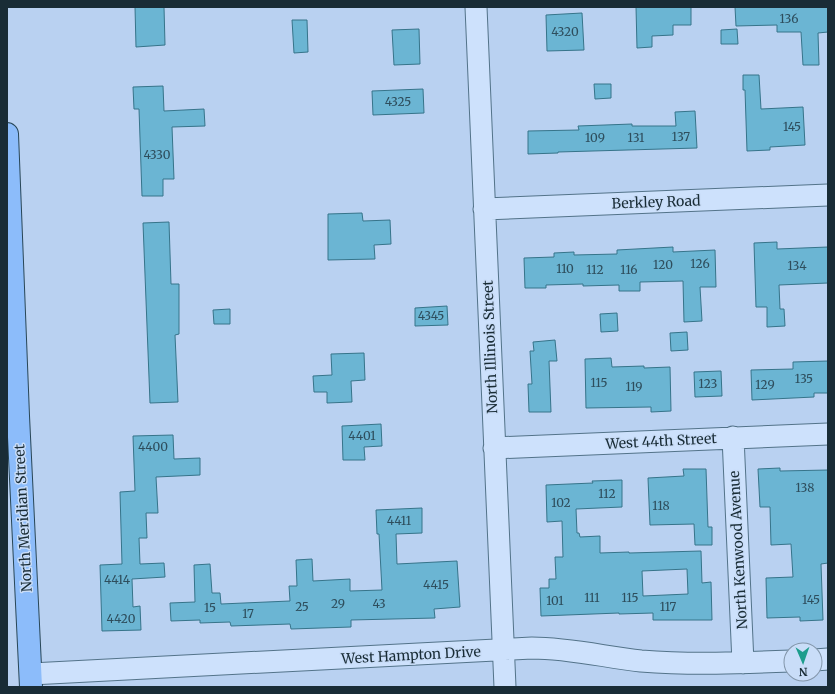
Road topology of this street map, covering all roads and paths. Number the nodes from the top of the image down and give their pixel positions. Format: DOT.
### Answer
graph roads {
  1 [pos="476,7"];
  2 [pos="7,134"];
  3 [pos="828,195"];
  4 [pos="484,209"];
  5 [pos="828,434"];
  6 [pos="733,437"];
  7 [pos="494,448"];
  8 [pos="503,650"];
  9 [pos="783,661"];
  10 [pos="743,662"];
  11 [pos="31,680"];
  12 [pos="505,687"];
  1 -- 4 [label="street, North Illinois Street"];
  2 -- 11 [label="main road, North Meridian Street"];
  3 -- 4 [label="street, Berkley Road"];
  4 -- 7 [label="street, North Illinois Street"];
  5 -- 6 [label="street, West 44th Street"];
  6 -- 7 [label="street, West 44th Street"];
  6 -- 10 [label="street, North Kenwood Avenue"];
  7 -- 8 [label="street, North Illinois Street"];
  8 -- 10 [label="street, West Hampton Drive"];
  8 -- 11 [label="street, West Hampton Drive"];
  8 -- 12 [label="street, North Illinois Street"];
  9 -- 10 [label="street, West Hampton Drive"];
}
